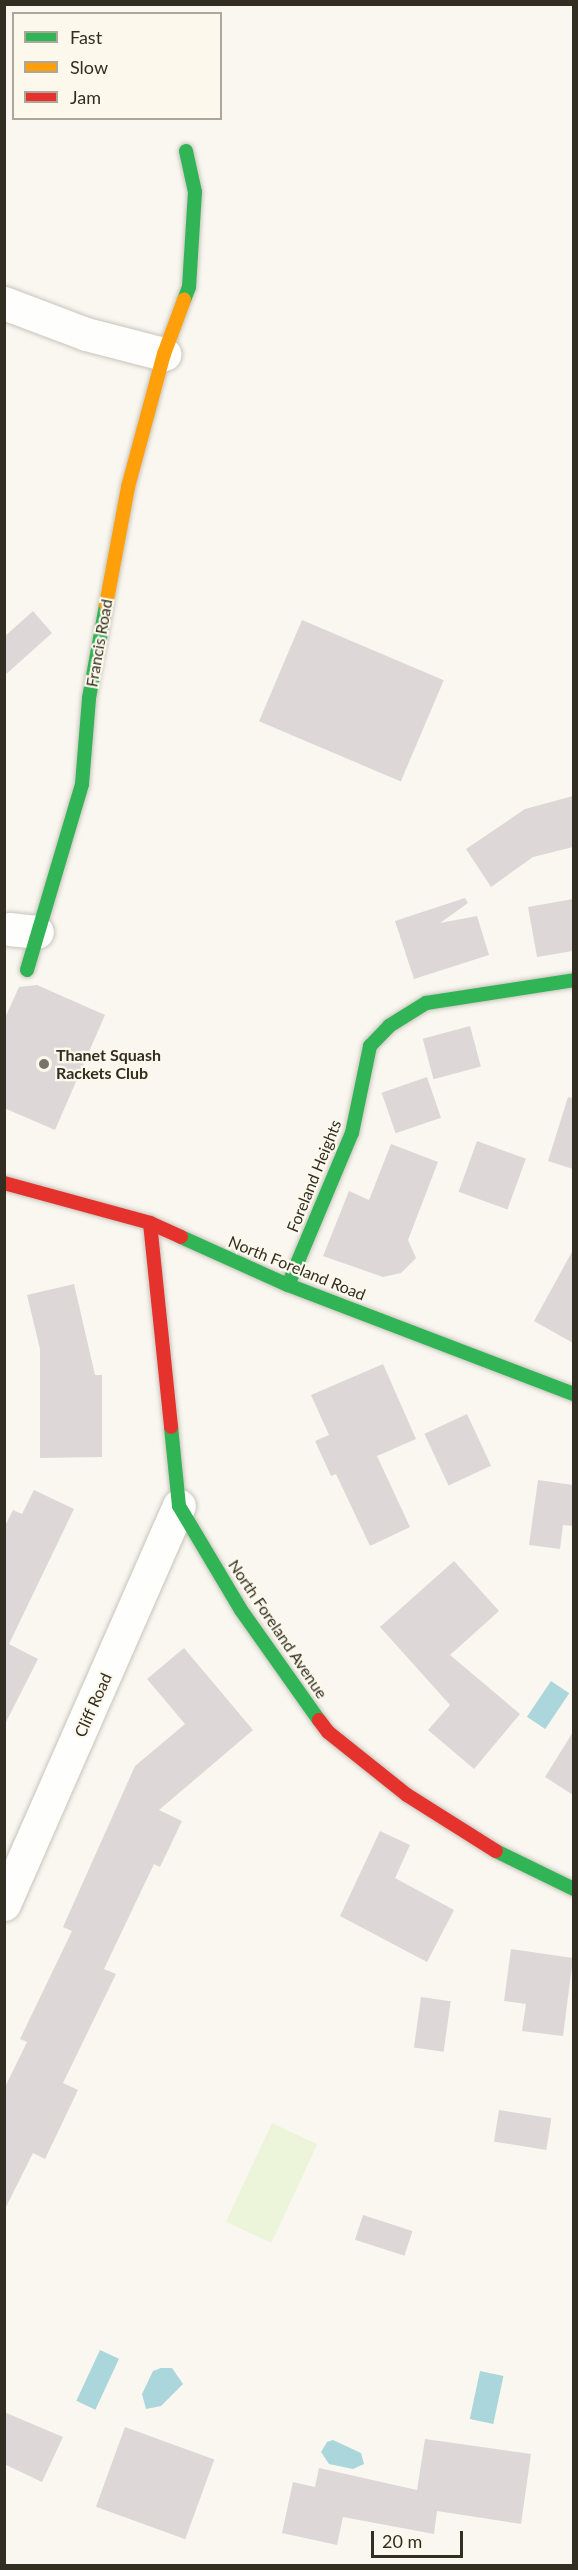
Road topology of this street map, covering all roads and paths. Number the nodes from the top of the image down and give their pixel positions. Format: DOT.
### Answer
graph roads {
  1 [pos="186,151"];
  2 [pos="4,303"];
  3 [pos="164,354"];
  4 [pos="27,970"];
  5 [pos="573,980"];
  6 [pos="4,1183"];
  7 [pos="150,1223"];
  8 [pos="288,1285"];
  9 [pos="573,1394"];
  10 [pos="179,1506"];
  11 [pos="573,1889"];
  12 [pos="4,1904"];
  1 -- 3 [label="street, Francis Road"];
  2 -- 3 [label="street"];
  3 -- 4 [label="street, Francis Road"];
  5 -- 8 [label="street, Foreland Heights"];
  6 -- 7 [label="street, North Foreland Road"];
  7 -- 8 [label="street, North Foreland Road"];
  7 -- 10 [label="street, North Foreland Avenue"];
  8 -- 9 [label="street, North Foreland Road"];
  10 -- 11 [label="street, North Foreland Avenue"];
  10 -- 12 [label="street, Cliff Road"];
}
